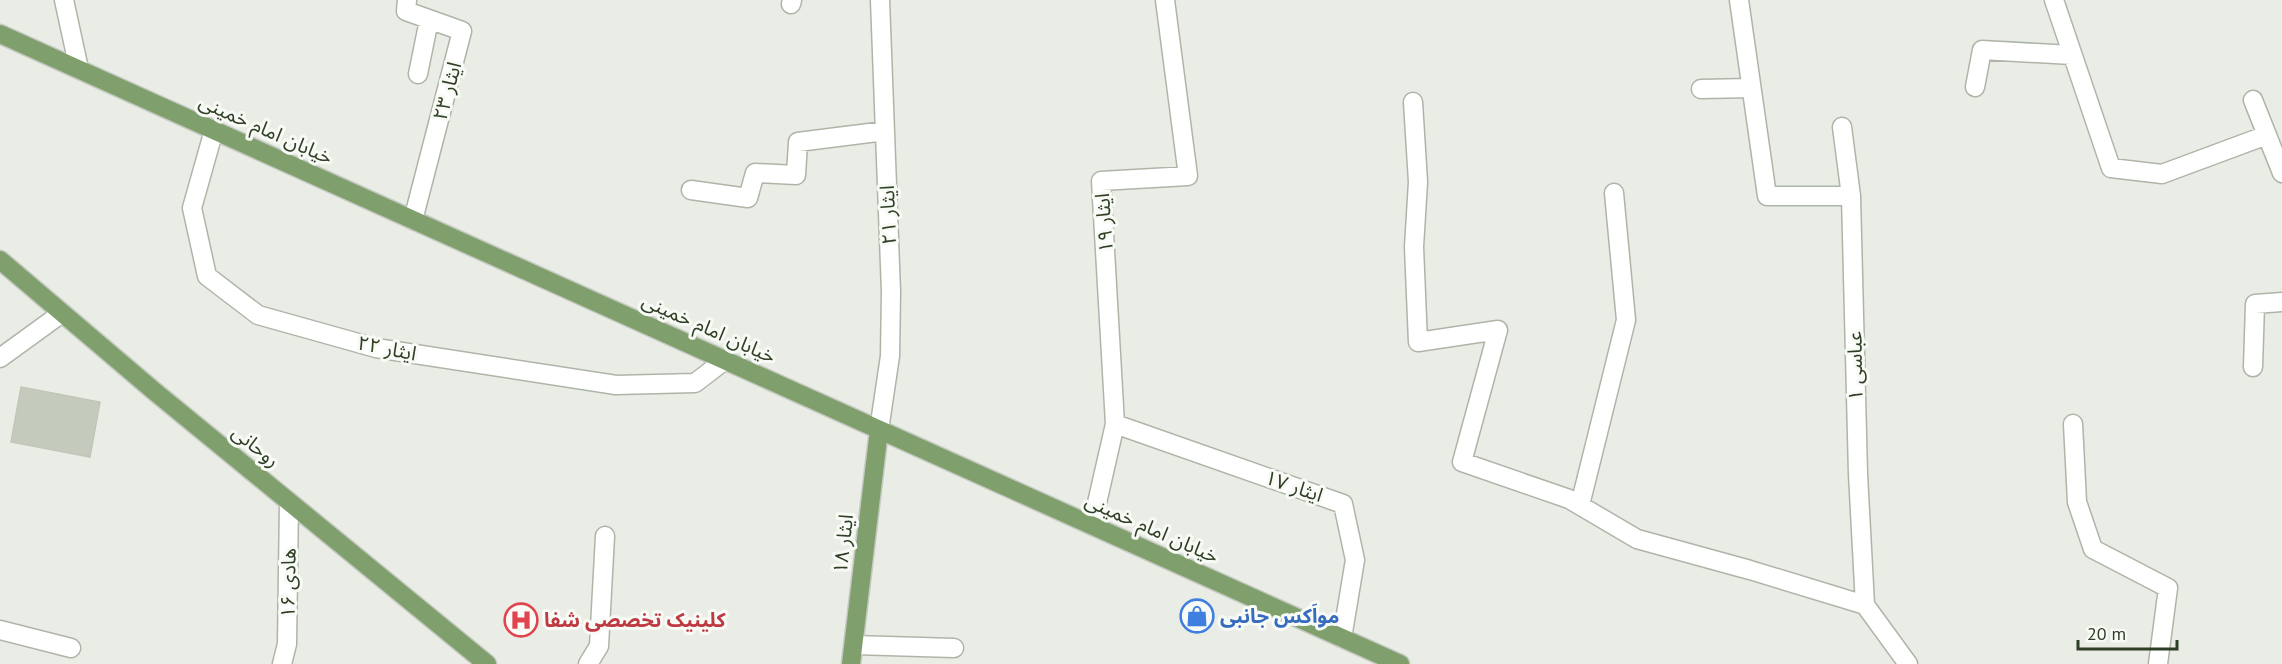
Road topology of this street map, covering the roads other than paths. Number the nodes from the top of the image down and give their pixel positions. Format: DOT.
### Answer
graph roads {
  1 [pos="64,0"];
  2 [pos="407,0"];
  3 [pos="880,0"];
  4 [pos="1166,0"];
  5 [pos="1739,0"];
  6 [pos="2054,0"];
  7 [pos="429,20"];
  8 [pos="0,34"];
  9 [pos="2072,55"];
  10 [pos="79,69"];
  11 [pos="418,74"];
  12 [pos="1975,87"];
  13 [pos="1752,88"];
  14 [pos="1701,89"];
  15 [pos="2253,100"];
  16 [pos="1413,102"];
  17 [pos="1842,127"];
  18 [pos="214,130"];
  19 [pos="885,130"];
  20 [pos="2267,135"];
  21 [pos="2282,173"];
  22 [pos="691,190"];
  23 [pos="1614,193"];
  24 [pos="1851,195"];
  25 [pos="413,220"];
  26 [pos="0,260"];
  27 [pos="2282,302"];
  28 [pos="62,313"];
  29 [pos="0,358"];
  30 [pos="725,360"];
  31 [pos="2253,367"];
  32 [pos="1115,424"];
  33 [pos="2073,424"];
  34 [pos="879,430"];
  35 [pos="290,502"];
  36 [pos="1580,505"];
  37 [pos="1092,525"];
  38 [pos="605,536"];
  39 [pos="1865,605"];
  40 [pos="0,630"];
  41 [pos="1342,638"];
  42 [pos="854,645"];
  43 [pos="71,648"];
  44 [pos="954,648"];
  45 [pos="1391,662"];
  46 [pos="282,664"];
  47 [pos="487,664"];
  48 [pos="588,664"];
  49 [pos="851,664"];
  50 [pos="1908,664"];
  51 [pos="2158,664"];
  1 -- 10 [label="street"];
  2 -- 7 [label="street, ایثار ۲۳"];
  3 -- 19 [label="street, ایثار ۲۱"];
  4 -- 32 [label="street, ایثار ١٩"];
  5 -- 13 [label="street"];
  6 -- 9 [label="street"];
  7 -- 11 [label="street"];
  7 -- 25 [label="street, ایثار ۲۳"];
  8 -- 10 [label="main road, خیابان امام خمینی"];
  9 -- 12 [label="street"];
  9 -- 20 [label="street"];
  10 -- 18 [label="main road, خیابان امام خمینی"];
  13 -- 14 [label="street"];
  13 -- 24 [label="street"];
  15 -- 20 [label="street"];
  16 -- 36 [label="street"];
  17 -- 24 [label="street, عباسی ۱"];
  18 -- 25 [label="main road, خیابان امام خمینی"];
  18 -- 30 [label="street, ایثار ۲۲"];
  19 -- 22 [label="street"];
  19 -- 34 [label="street, ایثار ۲۱"];
  20 -- 21 [label="street"];
  23 -- 36 [label="street"];
  24 -- 39 [label="street, عباسی ۱"];
  25 -- 30 [label="main road, خیابان امام خمینی"];
  26 -- 28 [label="main road, روحانی"];
  27 -- 31 [label="street"];
  28 -- 29 [label="street"];
  28 -- 35 [label="main road, روحانی"];
  30 -- 34 [label="main road, خیابان امام خمینی"];
  32 -- 37 [label="street, ایثار ١٩"];
  32 -- 41 [label="street, ایثار ۱۷"];
  33 -- 51 [label="street"];
  34 -- 37 [label="main road, خیابان امام خمینی"];
  34 -- 42 [label="main road, ایثار ۱۸"];
  35 -- 46 [label="street, هادی ۱۶"];
  35 -- 47 [label="main road, روحانی"];
  36 -- 39 [label="street"];
  37 -- 41 [label="main road, خیابان امام خمینی"];
  38 -- 48 [label="street"];
  39 -- 50 [label="street"];
  40 -- 43 [label="street"];
  41 -- 45 [label="main road, خیابان امام خمینی"];
  42 -- 44 [label="street"];
  42 -- 49 [label="main road, ایثار ۱۸"];
}
